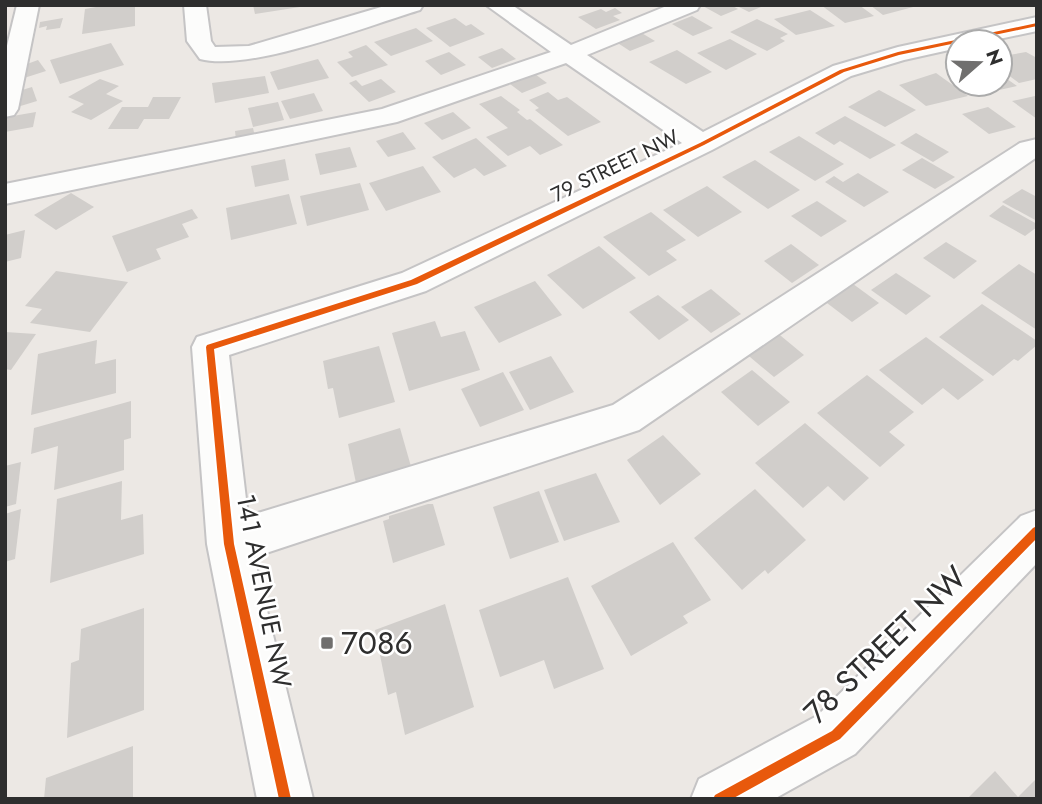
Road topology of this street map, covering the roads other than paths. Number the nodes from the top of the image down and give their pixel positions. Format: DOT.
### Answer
graph roads {
  1 [pos="28,5"];
  2 [pos="195,5"];
  3 [pos="412,5"];
  4 [pos="498,5"];
  5 [pos="689,5"];
  6 [pos="1037,24"];
  7 [pos="569,54"];
  8 [pos="5,109"];
  9 [pos="702,144"];
  10 [pos="1037,147"];
  11 [pos="5,194"];
  12 [pos="210,347"];
  13 [pos="1037,531"];
  14 [pos="229,544"];
  15 [pos="285,799"];
  16 [pos="719,799"];
  1 -- 8 [label="street"];
  2 -- 3 [label="street"];
  4 -- 7 [label="street"];
  5 -- 7 [label="street"];
  6 -- 9 [label="street, 79 STREET NW"];
  7 -- 9 [label="street"];
  7 -- 11 [label="street"];
  9 -- 12 [label="street, 79 STREET NW"];
  10 -- 14 [label="street"];
  12 -- 14 [label="street, 141 AVENUE NW"];
  13 -- 16 [label="street, 78 STREET NW"];
  14 -- 15 [label="street, 141 AVENUE NW"];
}
